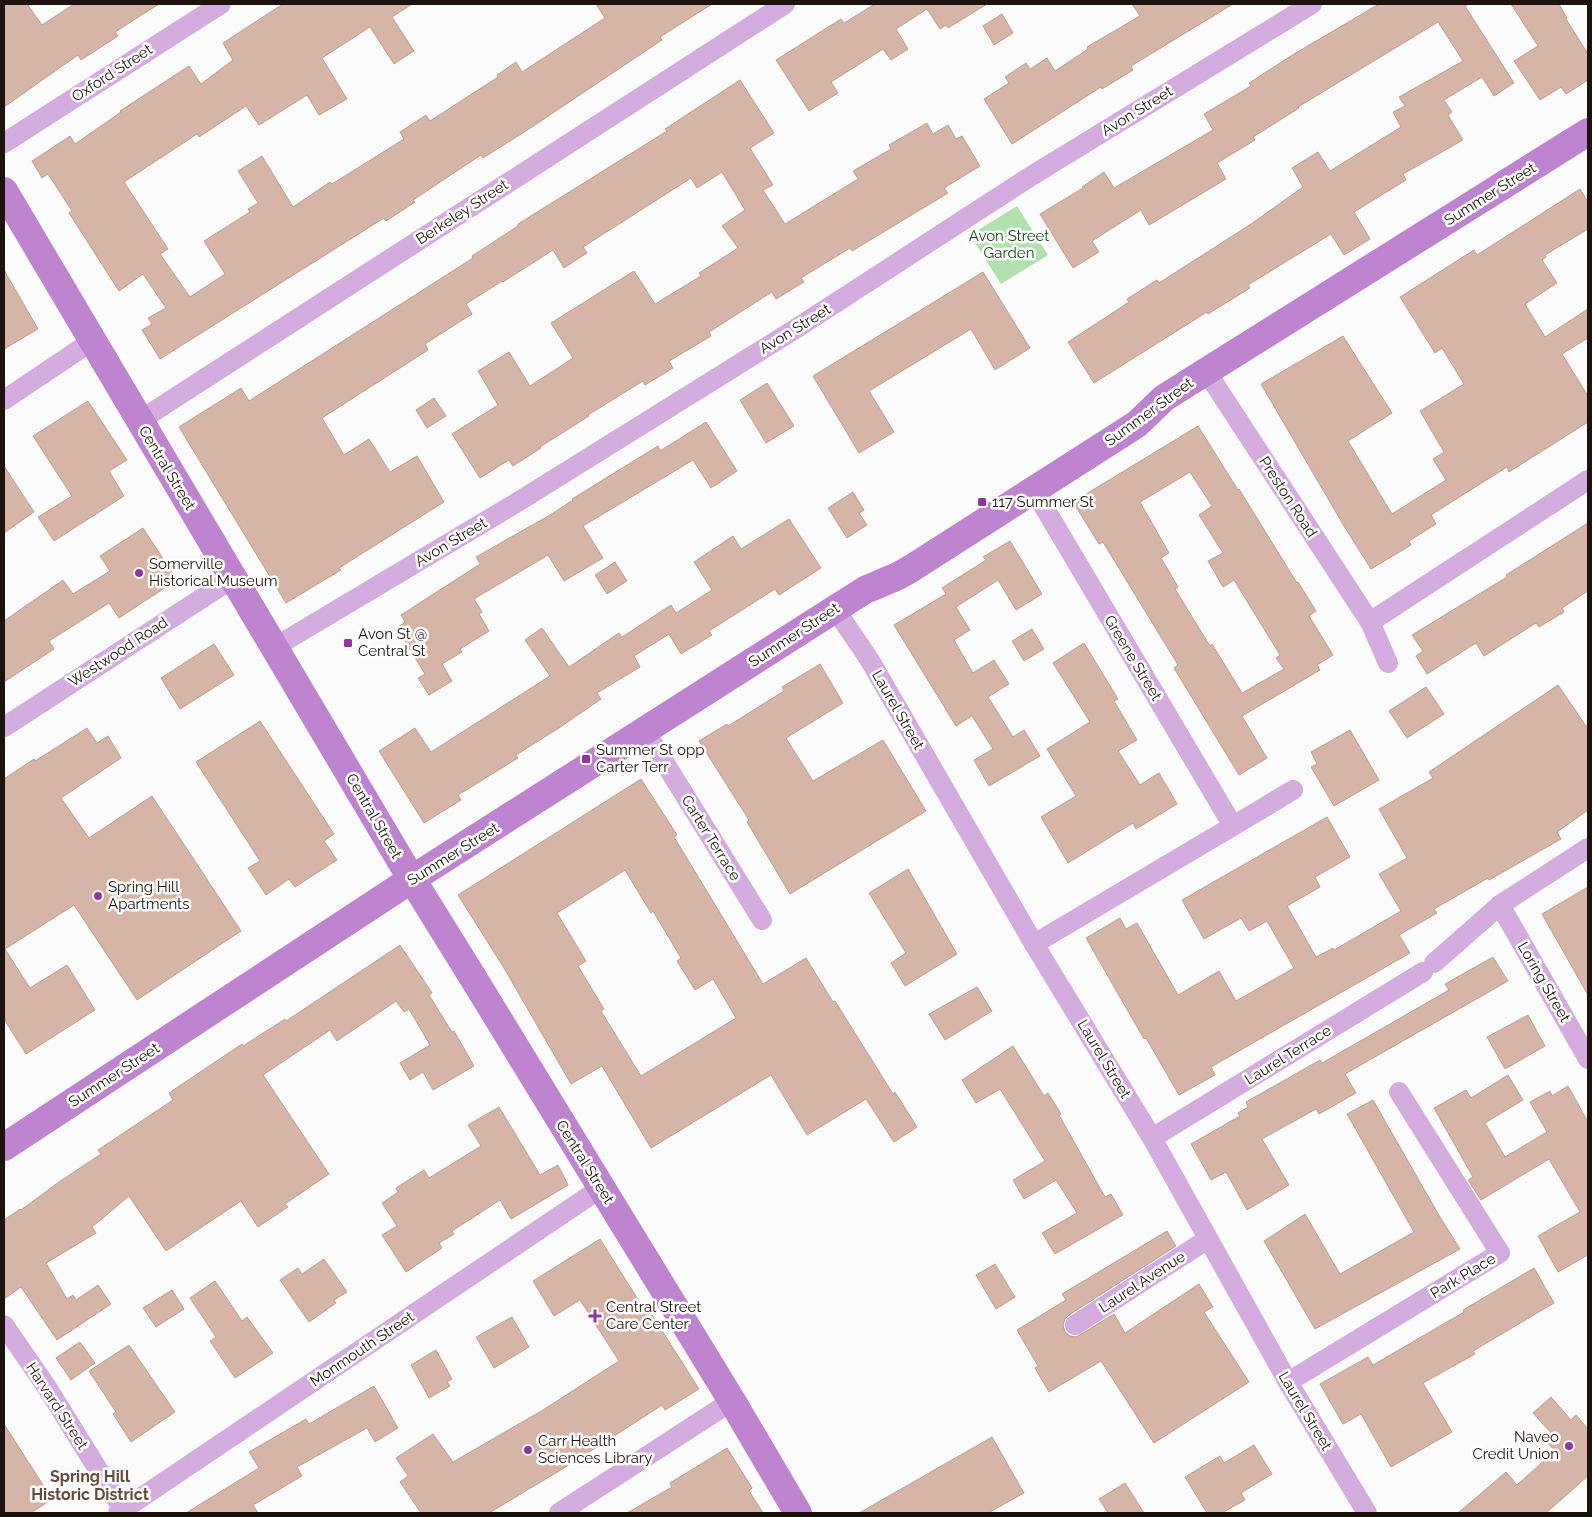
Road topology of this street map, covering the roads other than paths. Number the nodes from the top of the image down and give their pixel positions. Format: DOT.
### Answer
graph roads {
  1 [pos="221,4"];
  2 [pos="786,4"];
  3 [pos="1312,4"];
  4 [pos="1588,132"];
  5 [pos="4,143"];
  6 [pos="4,191"];
  7 [pos="92,341"];
  8 [pos="1206,371"];
  9 [pos="4,400"];
  10 [pos="139,421"];
  11 [pos="1588,480"];
  12 [pos="1034,490"];
  13 [pos="233,578"];
  14 [pos="835,609"];
  15 [pos="1370,622"];
  16 [pos="275,647"];
  17 [pos="1388,663"];
  18 [pos="4,727"];
  19 [pos="645,731"];
  20 [pos="1293,790"];
  21 [pos="1233,826"];
  22 [pos="1588,848"];
  23 [pos="412,879"];
  24 [pos="1500,905"];
  25 [pos="762,920"];
  26 [pos="1034,944"];
  27 [pos="1588,1060"];
  28 [pos="1399,1092"];
  29 [pos="1152,1138"];
  30 [pos="4,1147"];
  31 [pos="601,1188"];
  32 [pos="1208,1239"];
  33 [pos="4,1325"];
  34 [pos="1075,1325"];
  35 [pos="1288,1382"];
  36 [pos="732,1401"];
  37 [pos="122,1512"];
  38 [pos="559,1513"];
  39 [pos="798,1513"];
  40 [pos="1367,1513"];
  1 -- 5 [label="street, Oxford Street"];
  2 -- 10 [label="street, Berkeley Street"];
  3 -- 16 [label="street, Avon Street"];
  4 -- 8 [label="main road, Summer Street"];
  6 -- 7 [label="main road, Central Street"];
  7 -- 9 [label="street"];
  7 -- 10 [label="main road, Central Street"];
  8 -- 12 [label="main road, Summer Street"];
  8 -- 15 [label="street, Preston Road"];
  10 -- 13 [label="main road, Central Street"];
  11 -- 15 [label="street"];
  12 -- 14 [label="main road, Summer Street"];
  12 -- 21 [label="street, Greene Street"];
  13 -- 16 [label="main road, Central Street"];
  13 -- 18 [label="street, Westwood Road"];
  14 -- 19 [label="main road, Summer Street"];
  14 -- 26 [label="street, Laurel Street"];
  15 -- 17 [label="street, Preston Road"];
  16 -- 23 [label="main road, Central Street"];
  19 -- 23 [label="main road, Summer Street"];
  19 -- 25 [label="street, Carter Terrace"];
  20 -- 21 [label="street"];
  21 -- 26 [label="street"];
  22 -- 24 [label="street, Laurel Terrace"];
  23 -- 30 [label="main road, Summer Street"];
  23 -- 31 [label="main road, Central Street"];
  24 -- 27 [label="street, Loring Street"];
  24 -- 29 [label="street, Laurel Terrace"];
  26 -- 29 [label="street, Laurel Street"];
  28 -- 35 [label="street, Park Place"];
  29 -- 32 [label="street, Laurel Street"];
  31 -- 36 [label="main road, Central Street"];
  31 -- 37 [label="street, Monmouth Street"];
  32 -- 34 [label="street, Laurel Avenue"];
  32 -- 35 [label="street, Laurel Street"];
  33 -- 37 [label="street, Harvard Street"];
  35 -- 40 [label="street, Laurel Street"];
  36 -- 38 [label="street"];
  36 -- 39 [label="main road, Central Street"];
}
